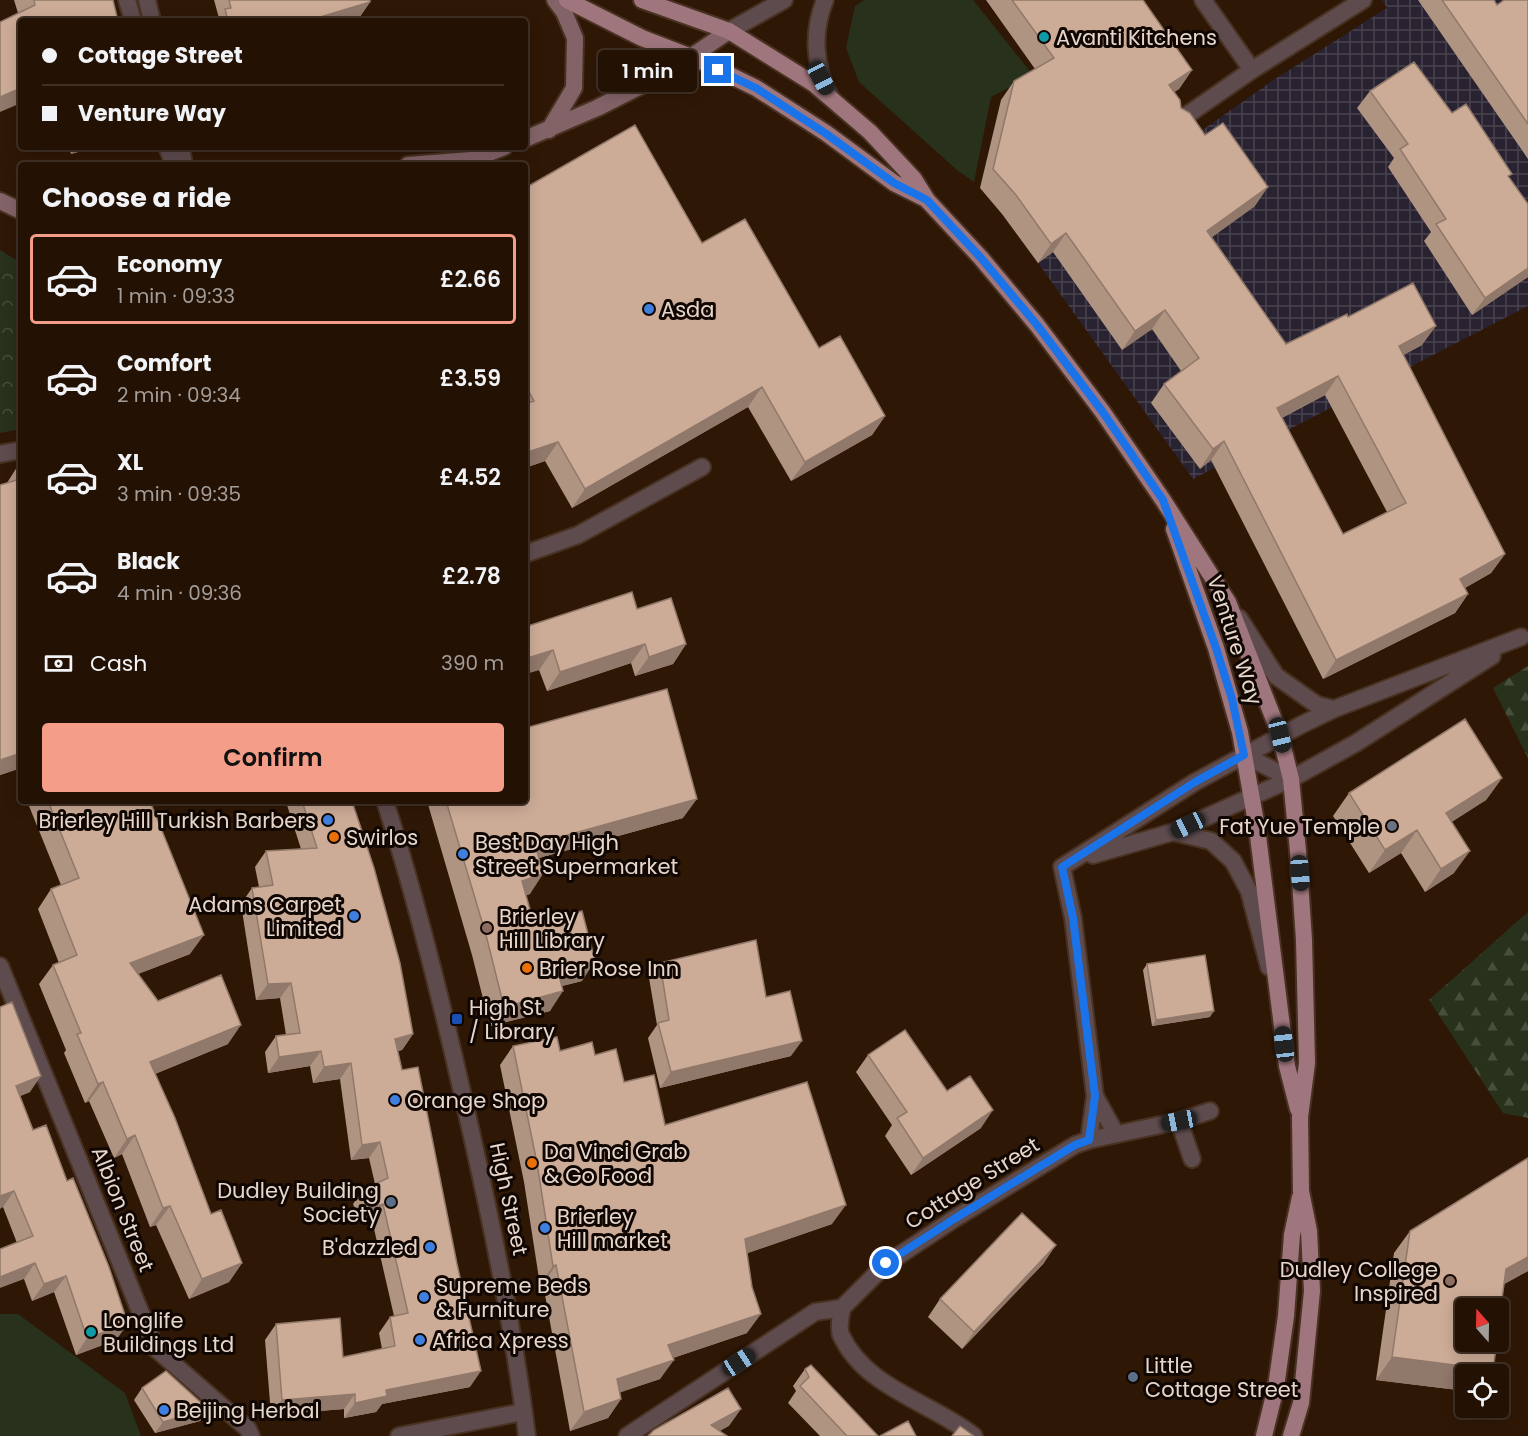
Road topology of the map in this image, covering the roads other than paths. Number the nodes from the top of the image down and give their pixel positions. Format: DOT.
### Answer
graph roads {
  1 [pos="127,0"];
  2 [pos="147,0"];
  3 [pos="555,0"];
  4 [pos="567,0"];
  5 [pos="642,0"];
  6 [pos="784,0"];
  7 [pos="825,0"];
  8 [pos="1203,0"];
  9 [pos="1363,0"];
  10 [pos="132,18"];
  11 [pos="151,18"];
  12 [pos="729,31"];
  13 [pos="690,57"];
  14 [pos="1252,70"];
  15 [pos="830,96"];
  16 [pos="1176,122"];
  17 [pos="549,130"];
  18 [pos="528,138"];
  19 [pos="497,150"];
  20 [pos="468,162"];
  21 [pos="927,200"];
  22 [pos="0,201"];
  23 [pos="18,210"];
  24 [pos="702,467"];
  25 [pos="1163,500"];
  26 [pos="528,553"];
  27 [pos="1228,602"];
  28 [pos="1525,635"];
  29 [pos="1334,709"];
  30 [pos="1280,735"];
  31 [pos="1244,755"];
  32 [pos="1291,779"];
  33 [pos="1251,797"];
  34 [pos="386,804"];
  35 [pos="1173,832"];
  36 [pos="1074,860"];
  37 [pos="0,966"];
  38 [pos="1279,1003"];
  39 [pos="1095,1096"];
  40 [pos="1210,1111"];
  41 [pos="1300,1117"];
  42 [pos="1179,1121"];
  43 [pos="1116,1134"];
  44 [pos="1089,1140"];
  45 [pos="1191,1159"];
  46 [pos="1301,1191"];
  47 [pos="842,1308"];
  48 [pos="524,1412"];
  49 [pos="251,1436"];
  50 [pos="399,1436"];
  51 [pos="527,1436"];
  52 [pos="627,1436"];
  53 [pos="974,1436"];
  54 [pos="1264,1436"];
  55 [pos="1291,1436"];
  1 -- 10 [label="street"];
  2 -- 11 [label="street"];
  3 -- 17 [label="main road"];
  4 -- 13 [label="main road, Venture Way"];
  5 -- 12 [label="main road, Venture Way"];
  6 -- 12 [label="street"];
  7 -- 15 [label="street"];
  8 -- 14 [label="street"];
  9 -- 14 [label="street"];
  12 -- 13 [label="main road"];
  12 -- 15 [label="main road, Venture Way"];
  13 -- 17 [label="main road"];
  13 -- 21 [label="main road, Venture Way"];
  14 -- 16 [label="street"];
  15 -- 21 [label="main road, Venture Way"];
  17 -- 18 [label="main road"];
  19 -- 20 [label="main road"];
  21 -- 25 [label="main road, Venture Way"];
  22 -- 23 [label="main road"];
  24 -- 26 [label="street"];
  25 -- 27 [label="main road, Venture Way"];
  25 -- 31 [label="main road, Venture Way"];
  27 -- 29 [label="street"];
  27 -- 30 [label="main road, Venture Way"];
  28 -- 29 [label="street"];
  28 -- 32 [label="street"];
  29 -- 30 [label="street"];
  30 -- 31 [label="street"];
  30 -- 32 [label="main road, Venture Way"];
  31 -- 32 [label="street"];
  31 -- 33 [label="main road, Venture Way"];
  31 -- 36 [label="street"];
  32 -- 33 [label="street"];
  32 -- 41 [label="main road, Venture Way"];
  33 -- 35 [label="street"];
  33 -- 38 [label="main road, Venture Way"];
  34 -- 48 [label="street, High Street"];
  35 -- 36 [label="street"];
  35 -- 38 [label="street"];
  36 -- 39 [label="street"];
  37 -- 49 [label="street, Albion Street"];
  38 -- 41 [label="main road, Venture Way"];
  39 -- 43 [label="street"];
  39 -- 44 [label="street"];
  40 -- 42 [label="street, Cottage Street"];
  41 -- 46 [label="main road, Venture Way"];
  42 -- 43 [label="street, Cottage Street"];
  42 -- 45 [label="street"];
  43 -- 44 [label="street, Cottage Street"];
  44 -- 47 [label="street, Cottage Street"];
  46 -- 54 [label="main road, Venture Way"];
  46 -- 55 [label="main road, Venture Way"];
  47 -- 52 [label="street"];
  47 -- 53 [label="street"];
  48 -- 50 [label="street"];
  48 -- 51 [label="street, High Street"];
}
